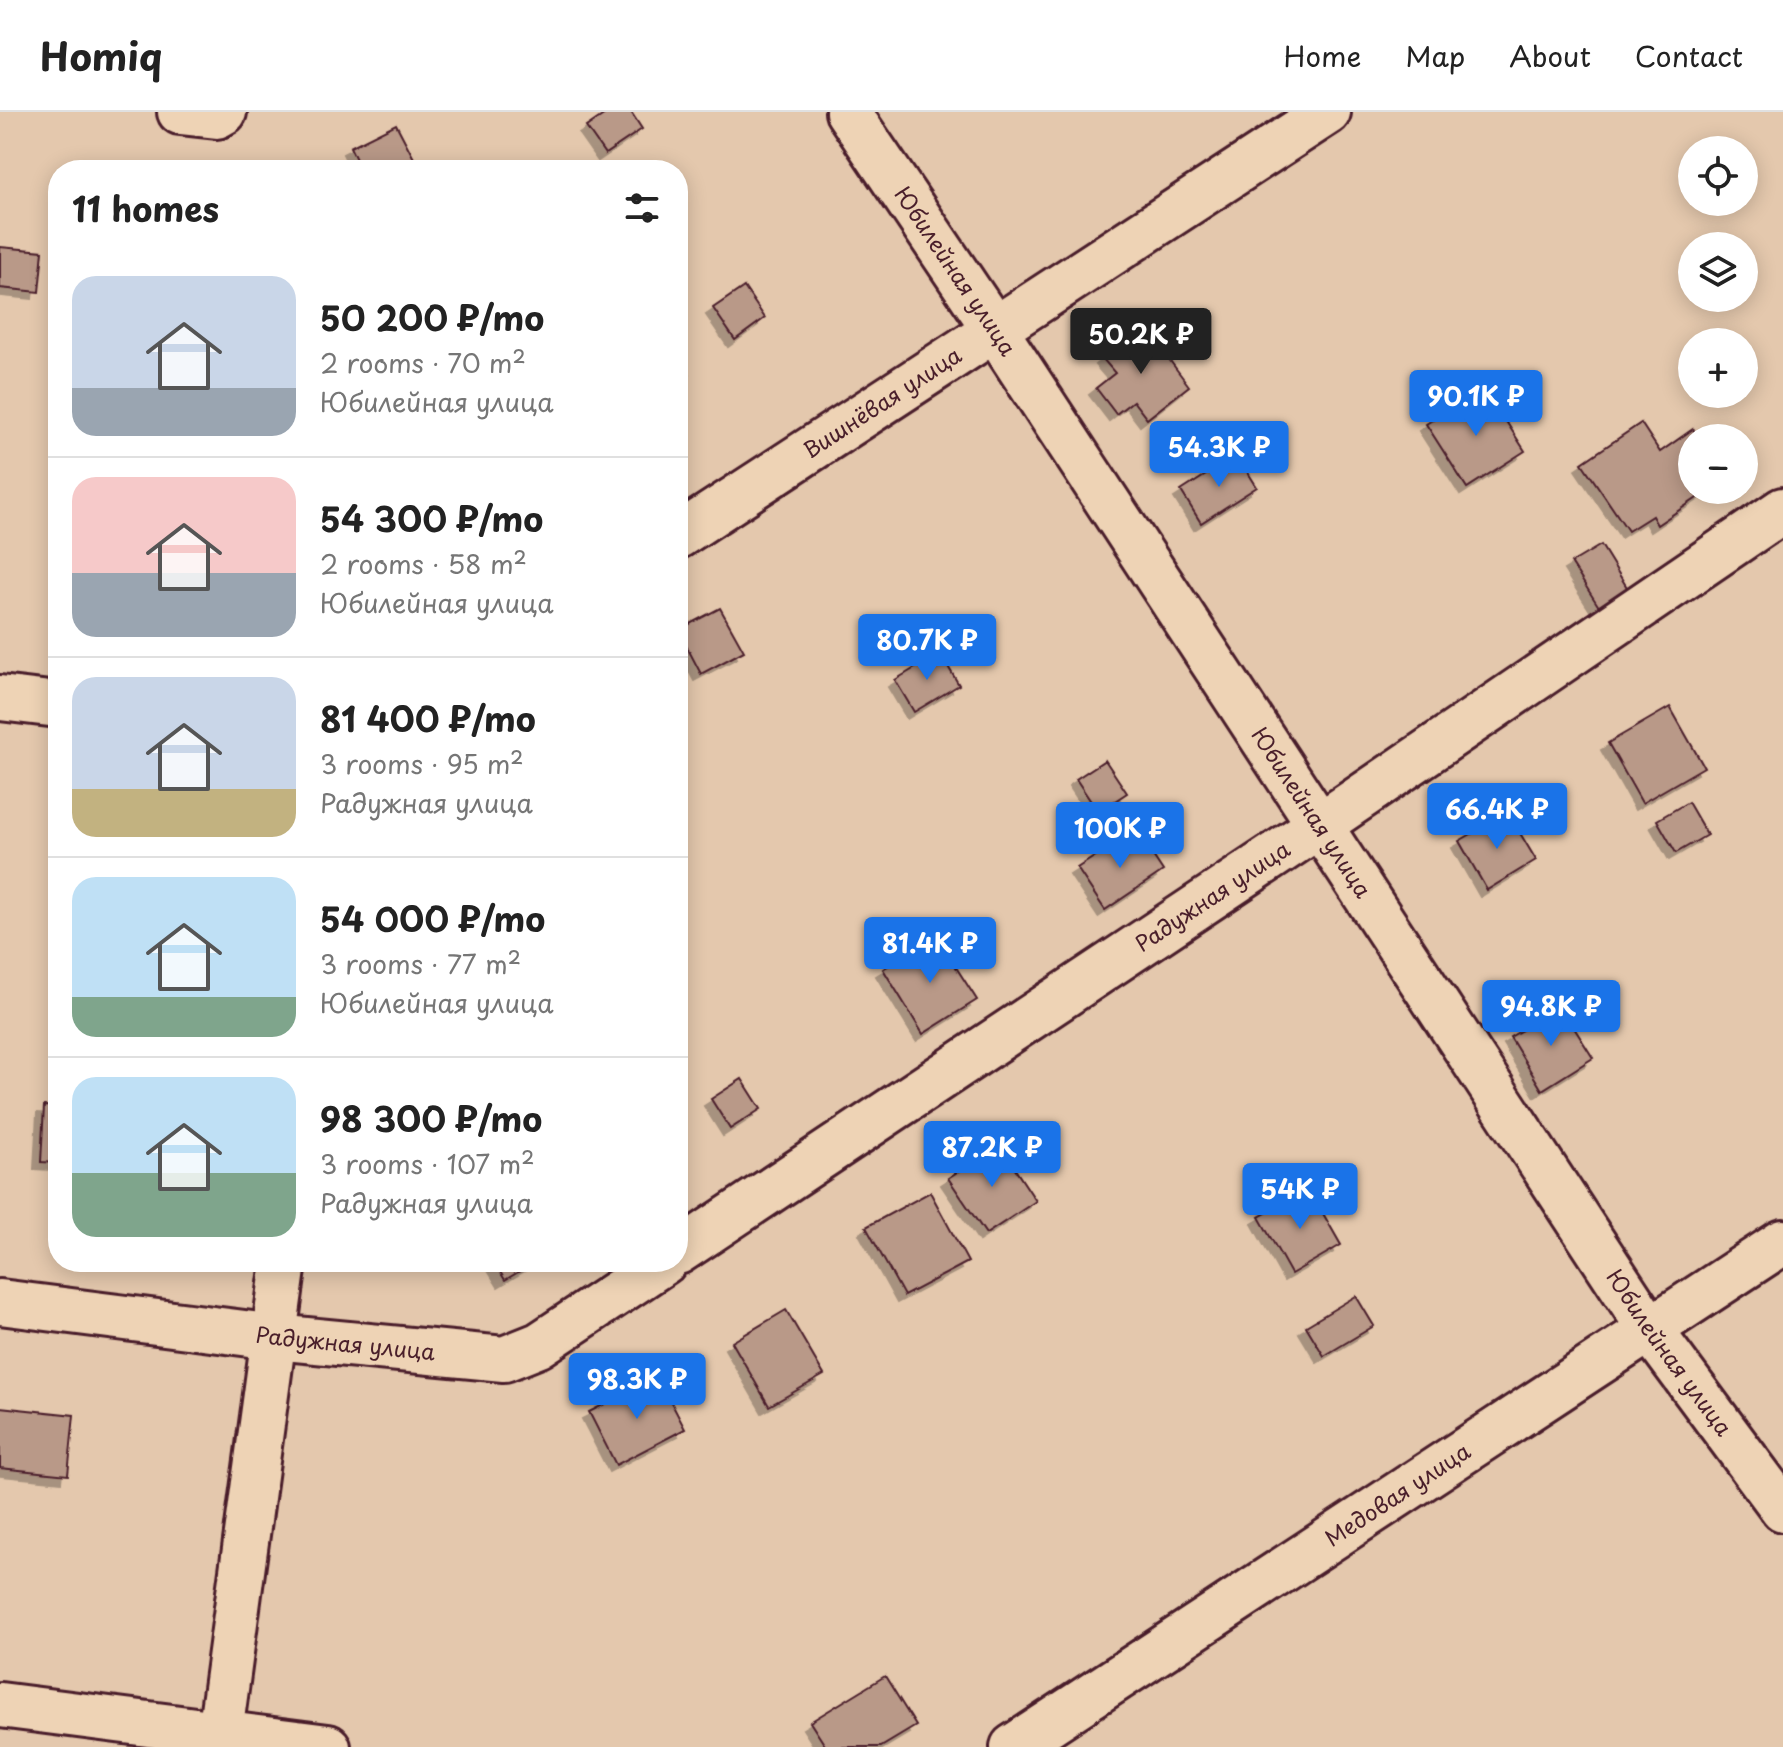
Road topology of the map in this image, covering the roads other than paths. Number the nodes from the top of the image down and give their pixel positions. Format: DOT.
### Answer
graph roads {
  1 [pos="180,112"];
  2 [pos="224,112"];
  3 [pos="848,112"];
  4 [pos="1328,112"];
  5 [pos="995,330"];
  6 [pos="1783,510"];
  7 [pos="688,530"];
  8 [pos="0,698"];
  9 [pos="48,704"];
  10 [pos="1320,825"];
  11 [pos="1783,1242"];
  12 [pos="688,1245"];
  13 [pos="283,1272"];
  14 [pos="649,1272"];
  15 [pos="0,1302"];
  16 [pos="1651,1331"];
  17 [pos="275,1337"];
  18 [pos="1783,1509"];
  19 [pos="0,1705"];
  20 [pos="220,1733"];
  21 [pos="328,1747"];
  22 [pos="1013,1747"];
  1 -- 2 [label="street"];
  3 -- 5 [label="street, Юбилейная улица"];
  4 -- 5 [label="street, Вишнёвая улица"];
  5 -- 7 [label="street, Вишнёвая улица"];
  5 -- 10 [label="street, Юбилейная улица"];
  6 -- 10 [label="street, Радужная улица"];
  8 -- 9 [label="street"];
  10 -- 12 [label="street, Радужная улица"];
  10 -- 16 [label="street, Юбилейная улица"];
  11 -- 16 [label="street, Медовая улица"];
  13 -- 17 [label="street"];
  14 -- 17 [label="street, Радужная улица"];
  15 -- 17 [label="street, Радужная улица"];
  16 -- 18 [label="street, Юбилейная улица"];
  16 -- 22 [label="street, Медовая улица"];
  17 -- 20 [label="street"];
  19 -- 20 [label="street"];
  20 -- 21 [label="street"];
}
